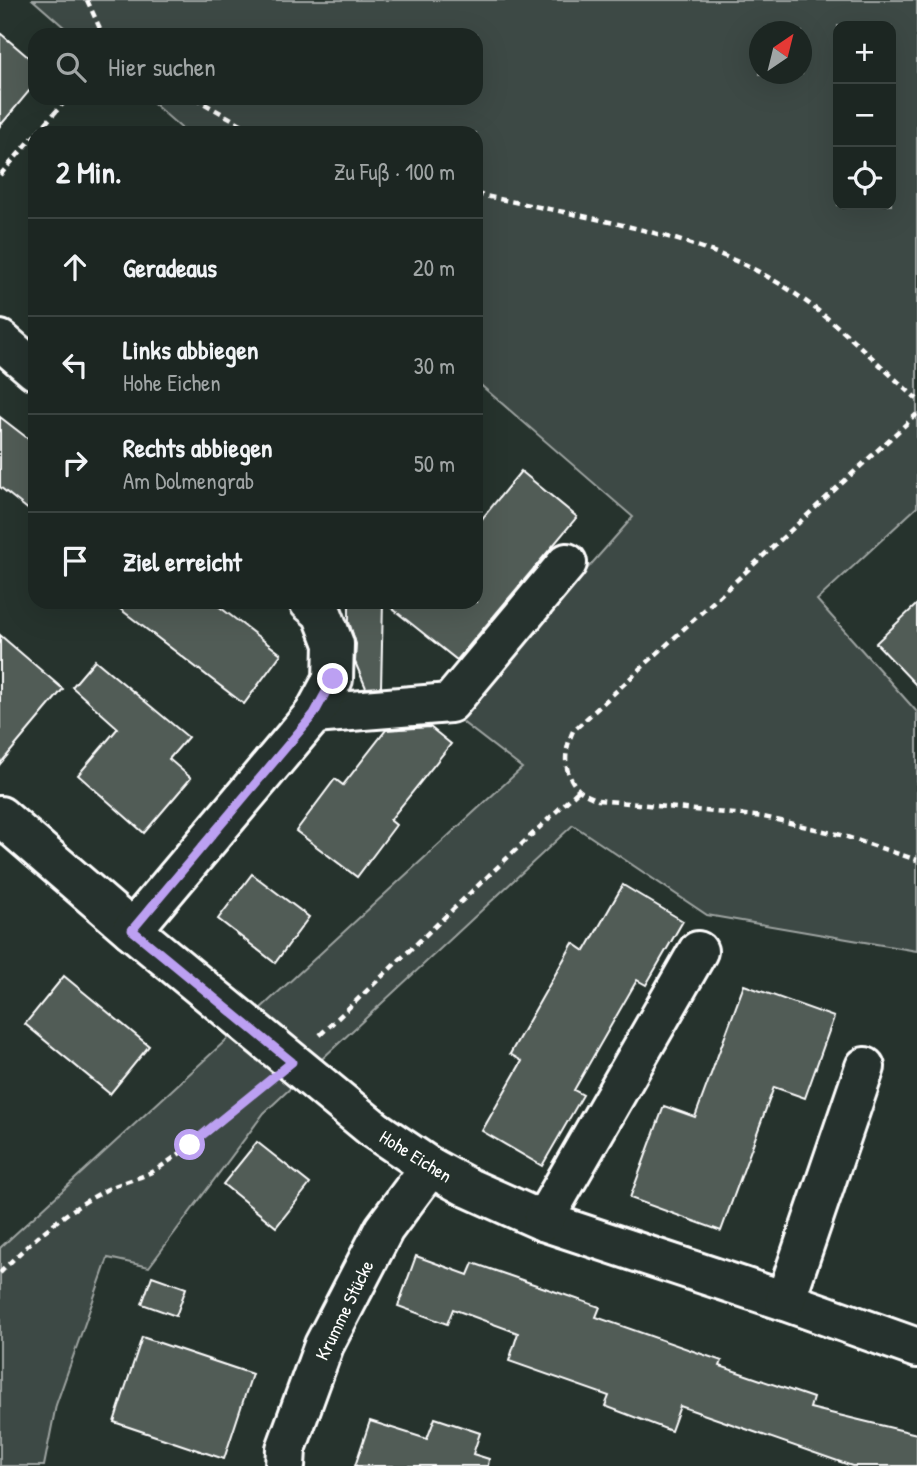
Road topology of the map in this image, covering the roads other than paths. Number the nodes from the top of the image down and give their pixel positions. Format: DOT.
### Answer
graph roads {
  1 [pos="0,340"];
  2 [pos="28,364"];
  3 [pos="568,563"];
  4 [pos="317,609"];
  5 [pos="314,714"];
  6 [pos="0,816"];
  7 [pos="132,930"];
  8 [pos="698,951"];
  9 [pos="865,1068"];
  10 [pos="430,1167"];
  11 [pos="543,1220"];
  12 [pos="785,1301"];
  13 [pos="917,1348"];
  14 [pos="285,1466"];
  1 -- 2 [label="street"];
  3 -- 5 [label="street"];
  4 -- 5 [label="street"];
  5 -- 7 [label="street"];
  6 -- 7 [label="street, Hohe Eichen"];
  7 -- 10 [label="street, Hohe Eichen"];
  8 -- 11 [label="street"];
  9 -- 12 [label="street"];
  10 -- 11 [label="street, Hohe Eichen"];
  10 -- 14 [label="street, Krumme Stücke"];
  11 -- 12 [label="street, Hohe Eichen"];
  12 -- 13 [label="street, Hohe Eichen"];
}
